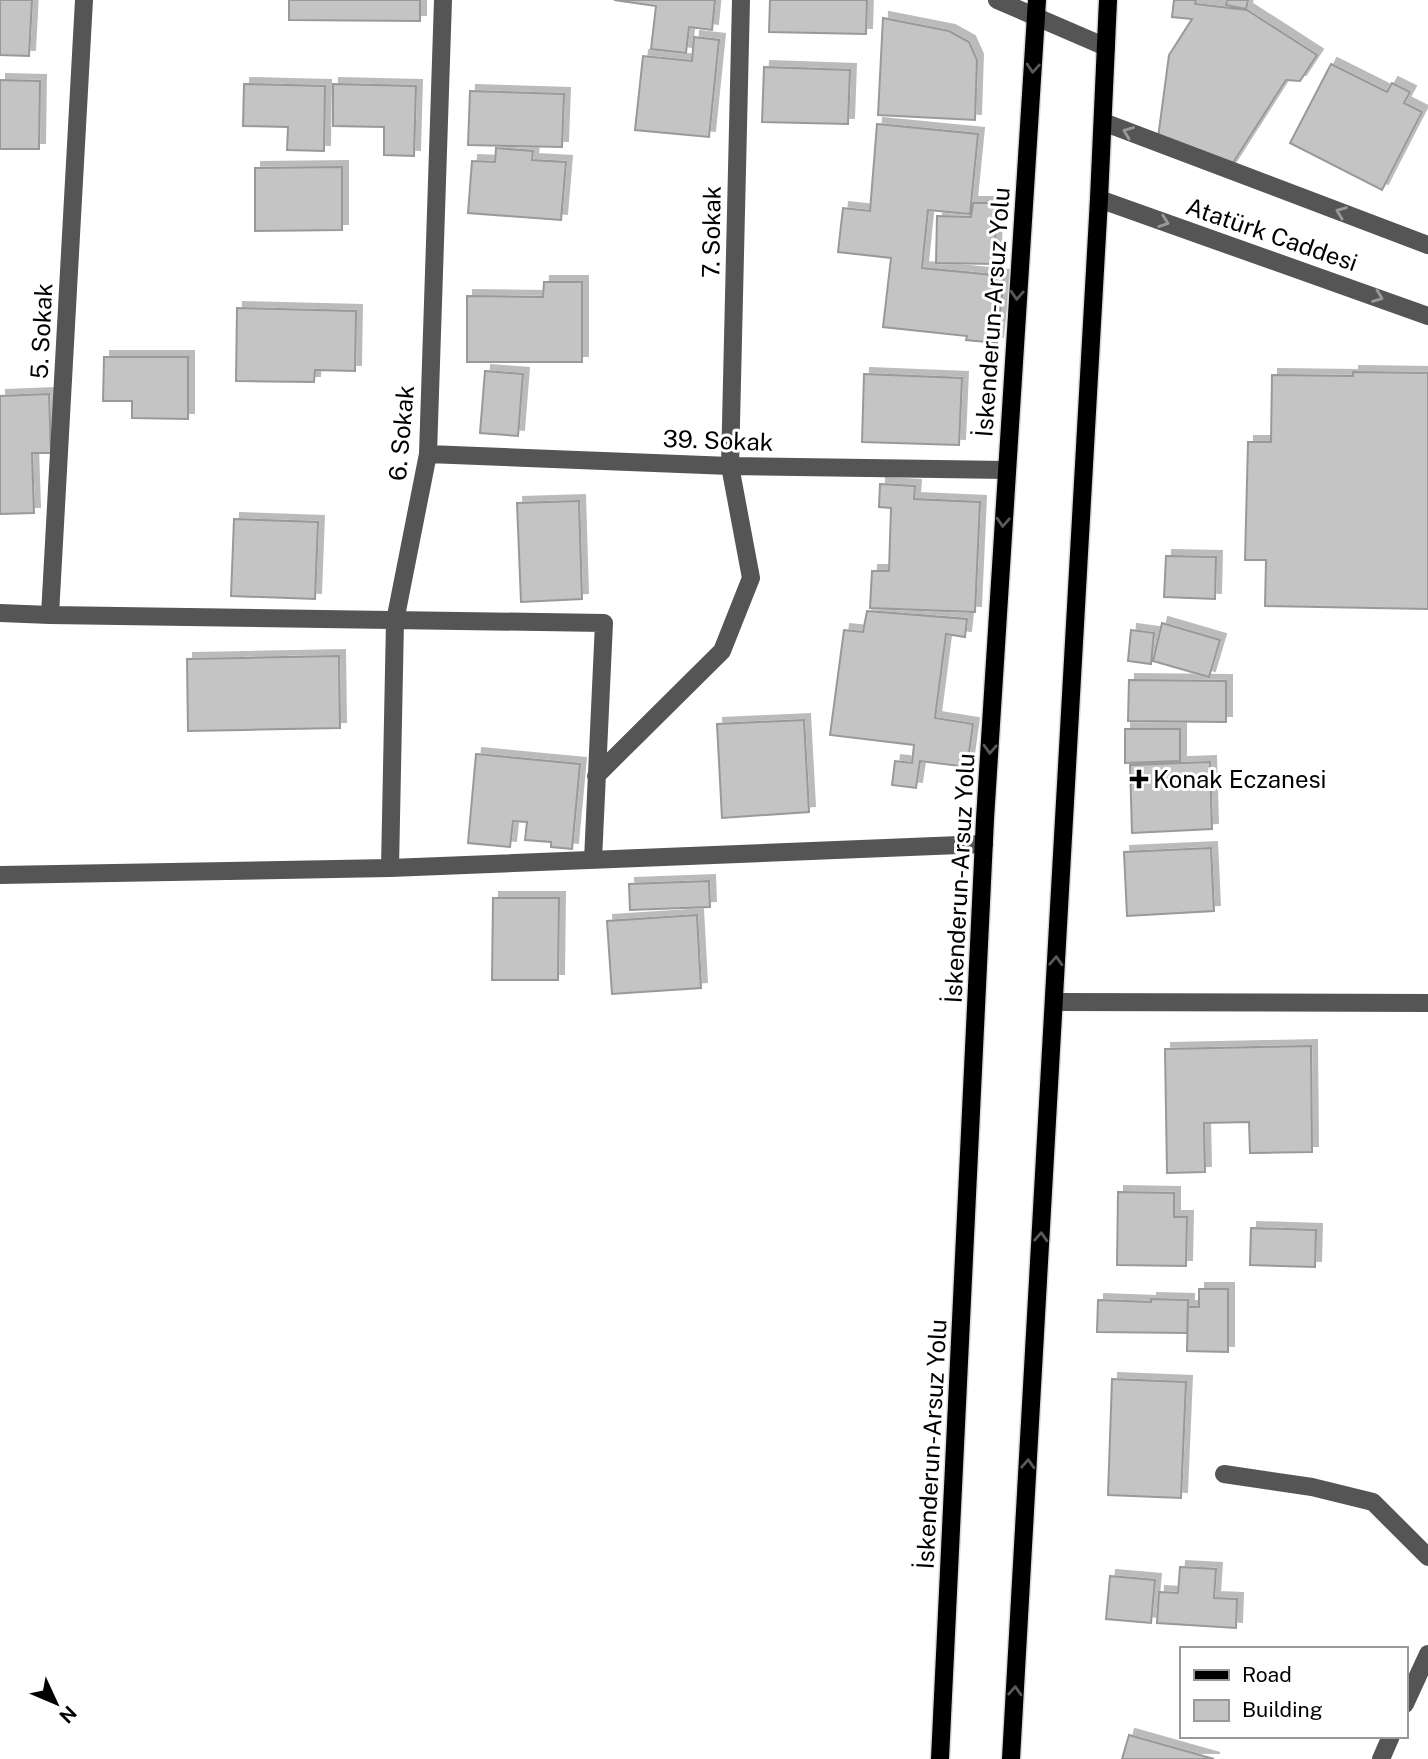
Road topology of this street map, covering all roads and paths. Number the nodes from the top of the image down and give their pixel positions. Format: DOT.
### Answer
graph roads {
  1 [pos="84,0"];
  2 [pos="443,0"];
  3 [pos="741,0"];
  4 [pos="997,0"];
  5 [pos="1108,0"];
  6 [pos="1037,8"];
  7 [pos="1106,47"];
  8 [pos="1103,122"];
  9 [pos="1099,199"];
  10 [pos="1428,245"];
  11 [pos="1428,316"];
  12 [pos="428,454"];
  13 [pos="730,466"];
  14 [pos="1007,470"];
  15 [pos="0,613"];
  16 [pos="50,615"];
  17 [pos="395,621"];
  18 [pos="596,776"];
  19 [pos="984,844"];
  20 [pos="593,860"];
  21 [pos="390,868"];
  22 [pos="0,875"];
  23 [pos="1054,1002"];
  24 [pos="1428,1003"];
  25 [pos="1224,1474"];
  26 [pos="1428,1557"];
  27 [pos="1428,1654"];
  28 [pos="1407,1700"];
  29 [pos="1390,1738"];
  30 [pos="940,1759"];
  31 [pos="1011,1759"];
  32 [pos="1381,1759"];
  1 -- 16 [label="street, 5. Sokak"];
  2 -- 12 [label="street, 6. Sokak"];
  3 -- 13 [label="street, 7. Sokak"];
  4 -- 6 [label="street"];
  5 -- 7 [label="main road"];
  6 -- 7 [label="street"];
  6 -- 14 [label="main road, İskenderun-Arsuz Yolu, one-way"];
  7 -- 8 [label="main road"];
  8 -- 9 [label="main road"];
  10 -- 8 [label="street, one-way"];
  9 -- 11 [label="street, Atatürk Caddesi, one-way"];
  23 -- 9 [label="main road, one-way"];
  12 -- 13 [label="street, 39. Sokak"];
  12 -- 17 [label="street, 6. Sokak"];
  13 -- 14 [label="street, 39. Sokak"];
  13 -- 18 [label="street, 7. Sokak"];
  14 -- 19 [label="main road, İskenderun-Arsuz Yolu, one-way"];
  15 -- 16 [label="street"];
  16 -- 17 [label="street"];
  17 -- 18 [label="street"];
  17 -- 21 [label="street, 6. Sokak"];
  18 -- 20 [label="street"];
  19 -- 20 [label="street"];
  19 -- 30 [label="main road, İskenderun-Arsuz Yolu"];
  20 -- 21 [label="street"];
  21 -- 22 [label="street"];
  23 -- 24 [label="street"];
  31 -- 23 [label="main road, one-way"];
  25 -- 26 [label="street"];
  27 -- 28 [label="street"];
  29 -- 32 [label="street"];
}
